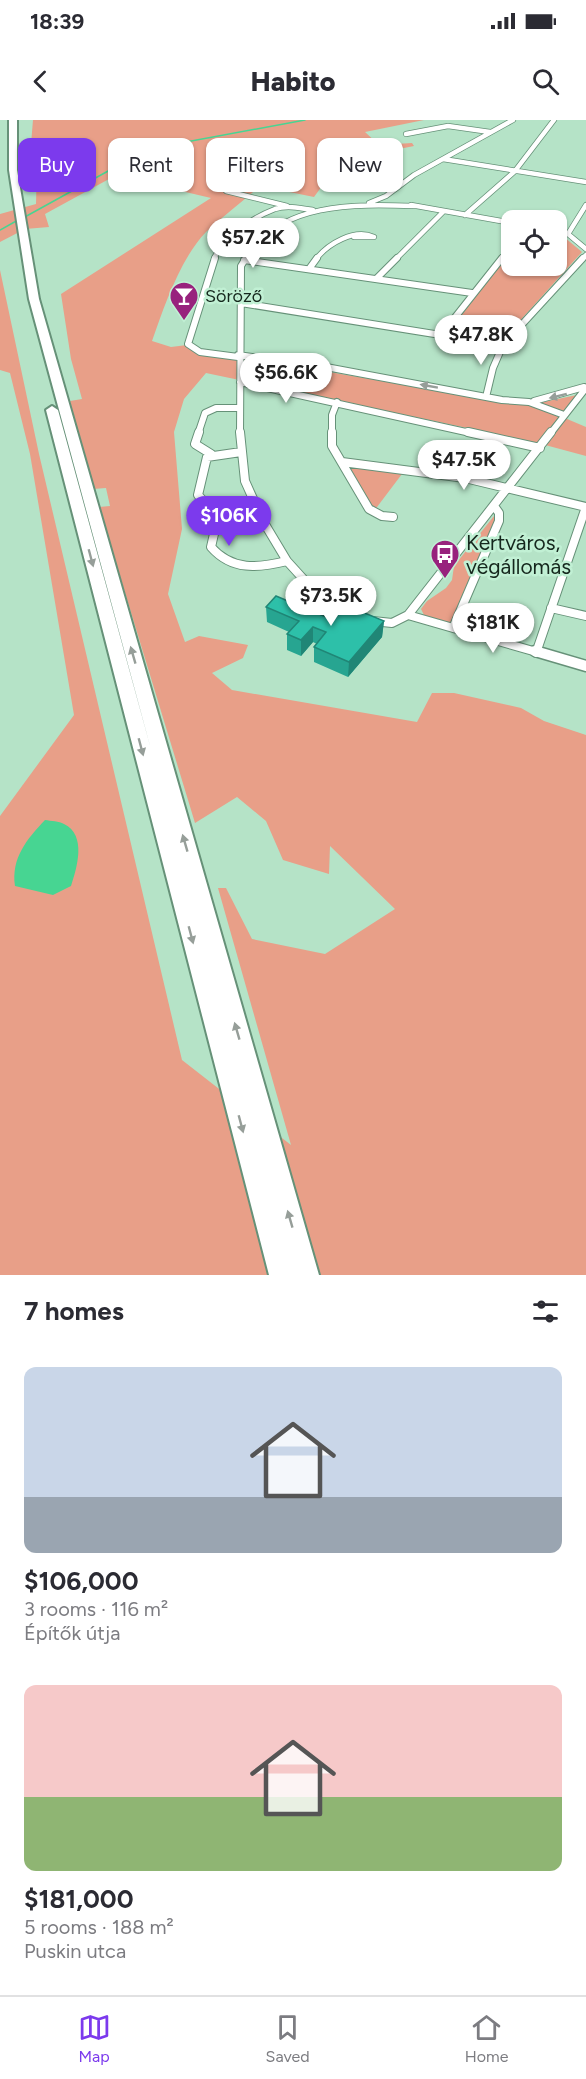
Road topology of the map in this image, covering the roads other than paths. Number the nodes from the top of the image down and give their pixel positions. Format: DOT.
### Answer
graph roads {
  1 [pos="513,120"];
  2 [pos="554,120"];
  3 [pos="9,121"];
  4 [pos="490,132"];
  5 [pos="406,135"];
  6 [pos="443,159"];
  7 [pos="515,171"];
  8 [pos="586,182"];
  9 [pos="230,192"];
  10 [pos="386,196"];
  11 [pos="364,205"];
  12 [pos="586,205"];
  13 [pos="414,206"];
  14 [pos="289,207"];
  15 [pos="320,211"];
  16 [pos="443,212"];
  17 [pos="465,215"];
  18 [pos="501,221"];
  19 [pos="15,233"];
  20 [pos="568,234"];
  21 [pos="354,237"];
  22 [pos="586,249"];
  23 [pos="586,255"];
  24 [pos="501,258"];
  25 [pos="244,260"];
  26 [pos="309,269"];
  27 [pos="376,279"];
  28 [pos="472,293"];
  29 [pos="241,303"];
  30 [pos="441,335"];
  31 [pos="503,345"];
  32 [pos="238,356"];
  33 [pos="240,382"];
  34 [pos="586,387"];
  35 [pos="486,397"];
  36 [pos="338,402"];
  37 [pos="529,402"];
  38 [pos="239,408"];
  39 [pos="564,415"];
  40 [pos="540,448"];
  41 [pos="241,452"];
  42 [pos="211,454"];
  43 [pos="342,462"];
  44 [pos="507,488"];
  45 [pos="255,503"];
  46 [pos="494,506"];
  47 [pos="586,507"];
  48 [pos="223,509"];
  49 [pos="393,517"];
  50 [pos="287,561"];
  51 [pos="551,608"];
  52 [pos="586,616"];
  53 [pos="405,618"];
  54 [pos="453,628"];
  55 [pos="536,653"];
  56 [pos="586,666"];
  57 [pos="282,1275"];
  58 [pos="306,1275"];
  1 -- 4 [label="street"];
  2 -- 7 [label="street"];
  3 -- 19 [label="highway"];
  4 -- 5 [label="street"];
  4 -- 6 [label="street"];
  6 -- 7 [label="street"];
  6 -- 10 [label="street"];
  7 -- 8 [label="street"];
  7 -- 17 [label="street"];
  9 -- 14 [label="street"];
  10 -- 11 [label="street"];
  10 -- 13 [label="street"];
  11 -- 13 [label="street"];
  11 -- 15 [label="street"];
  12 -- 20 [label="street"];
  13 -- 16 [label="street"];
  14 -- 15 [label="street"];
  14 -- 32 [label="street"];
  15 -- 25 [label="street"];
  16 -- 17 [label="street"];
  16 -- 27 [label="street"];
  17 -- 18 [label="street"];
  19 -- 57 [label="highway, one-way"];
  58 -- 19 [label="highway, one-way"];
  20 -- 22 [label="street"];
  21 -- 26 [label="street"];
  23 -- 31 [label="street"];
  24 -- 28 [label="street"];
  25 -- 26 [label="street"];
  25 -- 29 [label="street"];
  26 -- 27 [label="street"];
  27 -- 28 [label="street"];
  28 -- 30 [label="street"];
  29 -- 30 [label="street"];
  29 -- 32 [label="street"];
  30 -- 31 [label="street"];
  31 -- 35 [label="street"];
  32 -- 33 [label="street"];
  35 -- 32 [label="street, one-way"];
  33 -- 36 [label="street"];
  33 -- 38 [label="street"];
  34 -- 37 [label="street, one-way"];
  34 -- 39 [label="street"];
  35 -- 37 [label="street"];
  36 -- 40 [label="street"];
  36 -- 43 [label="street"];
  37 -- 39 [label="street"];
  38 -- 41 [label="street"];
  38 -- 42 [label="street"];
  39 -- 40 [label="street"];
  40 -- 44 [label="street"];
  41 -- 42 [label="street"];
  41 -- 45 [label="street"];
  42 -- 48 [label="street"];
  43 -- 44 [label="street"];
  43 -- 49 [label="street"];
  44 -- 46 [label="street"];
  44 -- 47 [label="street"];
  45 -- 48 [label="street"];
  45 -- 50 [label="street"];
  46 -- 53 [label="street"];
  46 -- 54 [label="street"];
  47 -- 51 [label="street"];
  48 -- 50 [label="street"];
  50 -- 53 [label="street"];
  51 -- 52 [label="street"];
  51 -- 55 [label="street"];
  53 -- 54 [label="street"];
  54 -- 55 [label="street"];
  55 -- 56 [label="street"];
}
